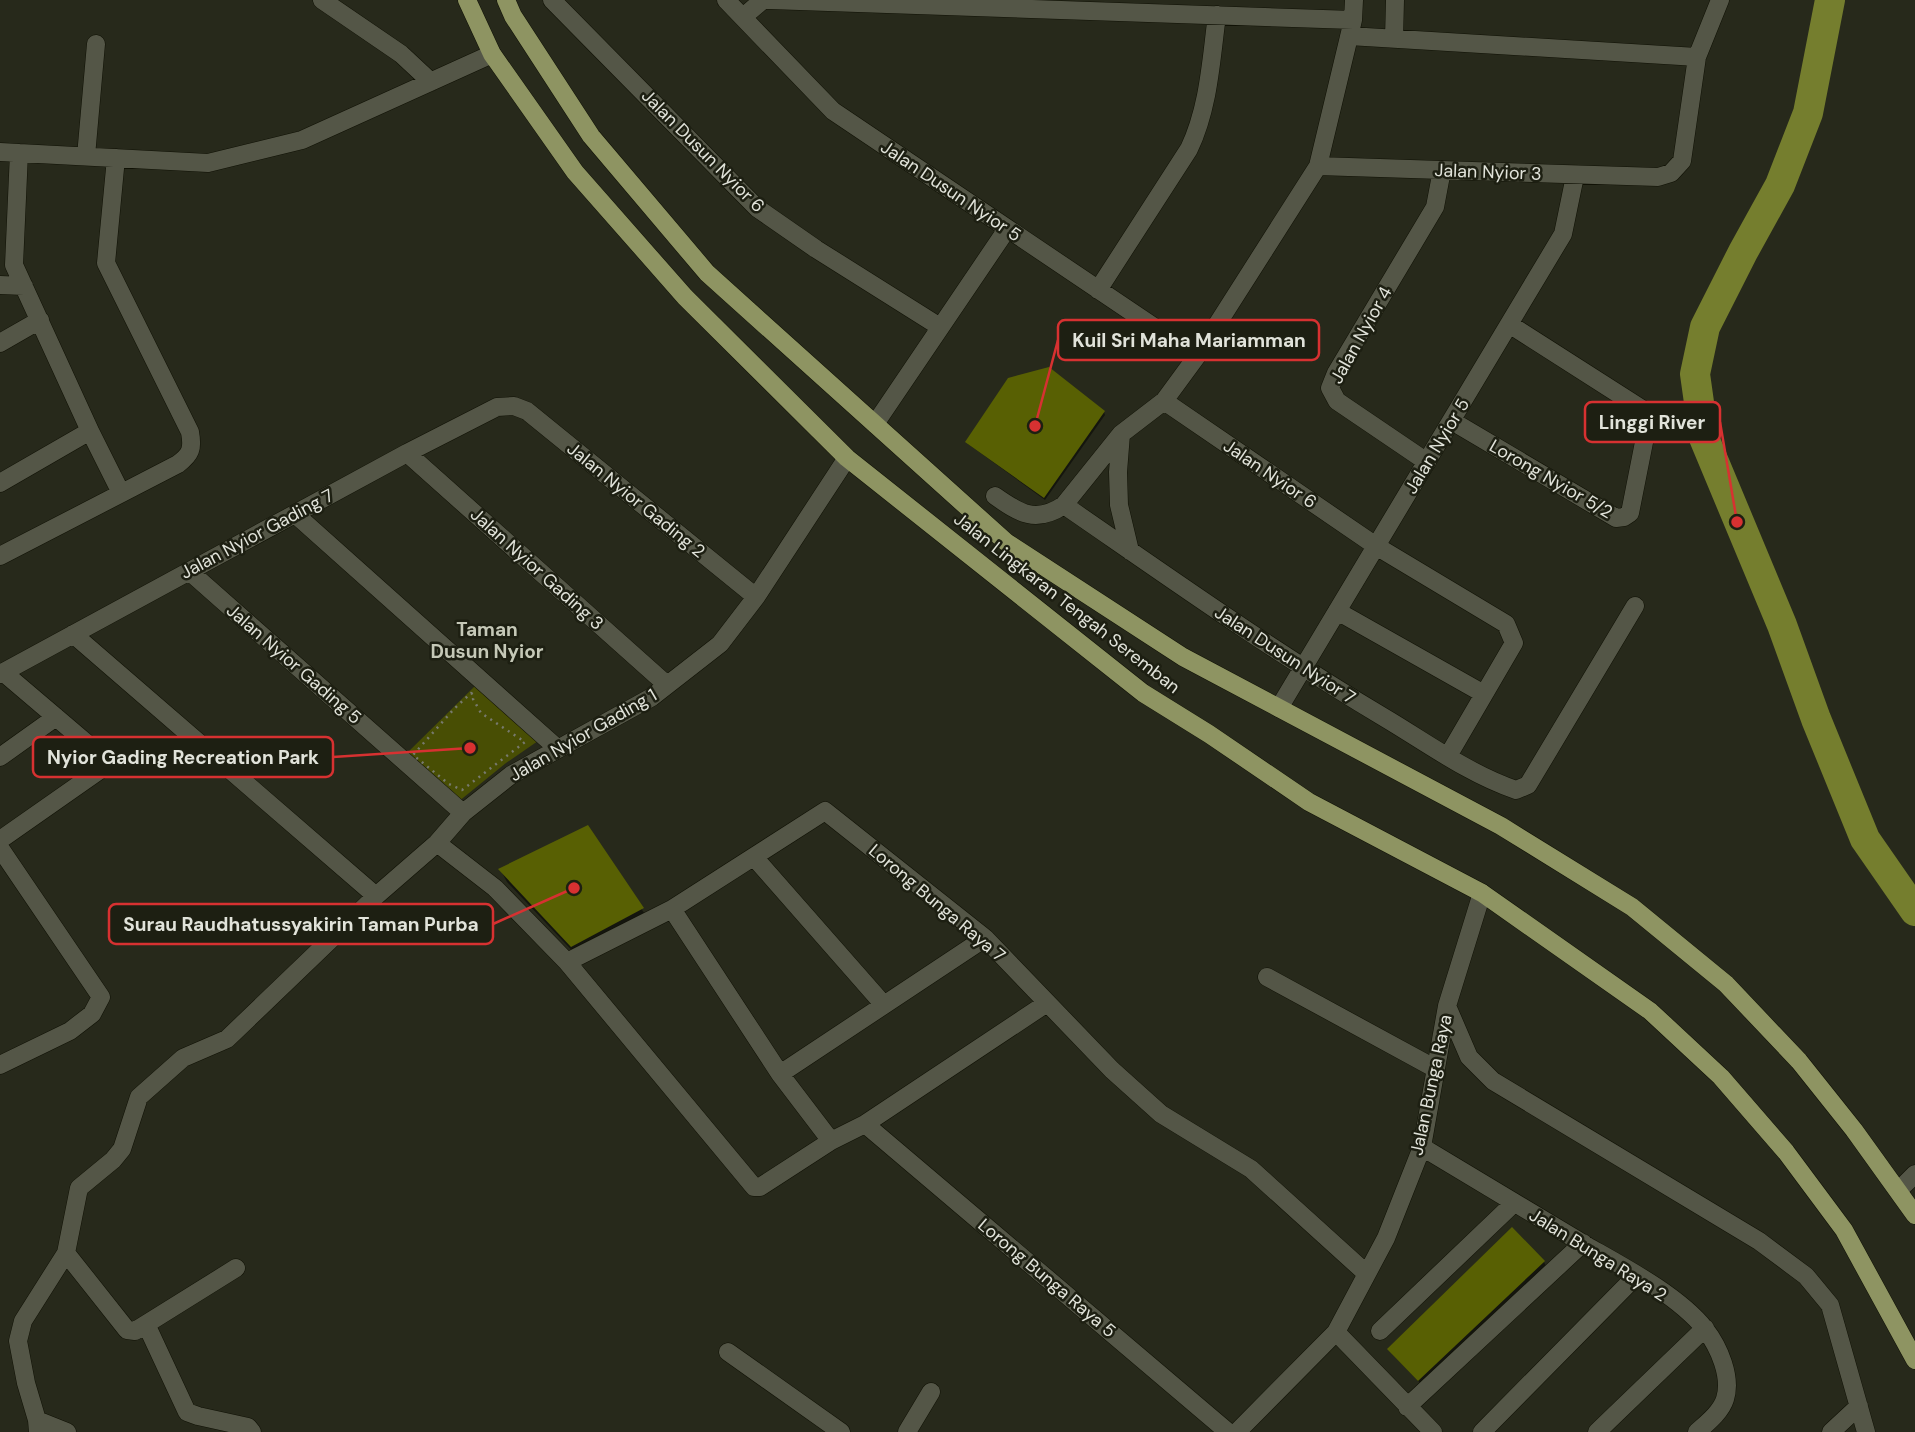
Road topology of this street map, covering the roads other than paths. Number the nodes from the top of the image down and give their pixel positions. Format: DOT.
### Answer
graph roads {
  1 [pos="322,0"];
  2 [pos="467,0"];
  3 [pos="506,0"];
  4 [pos="552,0"];
  5 [pos="726,0"];
  6 [pos="763,0"];
  7 [pos="769,0"];
  8 [pos="1354,0"];
  9 [pos="1395,0"];
  10 [pos="1720,0"];
  11 [pos="1217,15"];
  12 [pos="743,17"];
  13 [pos="1351,28"];
  14 [pos="1394,39"];
  15 [pos="96,44"];
  16 [pos="492,54"];
  17 [pos="1697,57"];
  18 [pos="431,82"];
  19 [pos="0,152"];
  20 [pos="19,153"];
  21 [pos="86,156"];
  22 [pos="116,158"];
  23 [pos="1318,166"];
  24 [pos="1442,170"];
  25 [pos="1575,176"];
  26 [pos="1007,229"];
  27 [pos="0,285"];
  28 [pos="24,286"];
  29 [pos="1098,290"];
  30 [pos="40,320"];
  31 [pos="1509,324"];
  32 [pos="940,327"];
  33 [pos="0,343"];
  34 [pos="1197,356"];
  35 [pos="1164,401"];
  36 [pos="514,406"];
  37 [pos="1452,421"];
  38 [pos="875,424"];
  39 [pos="90,431"];
  40 [pos="1121,434"];
  41 [pos="407,453"];
  42 [pos="847,458"];
  43 [pos="1427,462"];
  44 [pos="0,484"];
  45 [pos="121,493"];
  46 [pos="995,496"];
  47 [pos="1064,505"];
  48 [pos="295,514"];
  49 [pos="1376,546"];
  50 [pos="1130,551"];
  51 [pos="0,556"];
  52 [pos="189,571"];
  53 [pos="756,597"];
  54 [pos="1635,606"];
  55 [pos="1338,611"];
  56 [pos="73,634"];
  57 [pos="1303,669"];
  58 [pos="1,673"];
  59 [pos="667,685"];
  60 [pos="1484,694"];
  61 [pos="1279,708"];
  62 [pos="56,717"];
  63 [pos="556,748"];
  64 [pos="1448,756"];
  65 [pos="0,757"];
  66 [pos="463,813"];
  67 [pos="0,840"];
  68 [pos="437,844"];
  69 [pos="0,848"];
  70 [pos="754,857"];
  71 [pos="1482,894"];
  72 [pos="376,896"];
  73 [pos="673,909"];
  74 [pos="985,938"];
  75 [pos="567,962"];
  76 [pos="1267,977"];
  77 [pos="1047,1003"];
  78 [pos="884,1005"];
  79 [pos="1447,1006"];
  80 [pos="0,1065"];
  81 [pos="1436,1069"];
  82 [pos="780,1074"];
  83 [pos="865,1124"];
  84 [pos="831,1140"];
  85 [pos="1422,1147"];
  86 [pos="1915,1174"];
  87 [pos="1899,1190"];
  88 [pos="1514,1203"];
  89 [pos="1915,1215"];
  90 [pos="1583,1243"];
  91 [pos="66,1253"];
  92 [pos="236,1268"];
  93 [pos="1367,1274"];
  94 [pos="1637,1275"];
  95 [pos="1891,1314"];
  96 [pos="146,1324"];
  97 [pos="1705,1328"];
  98 [pos="1915,1329"];
  99 [pos="1380,1331"];
  100 [pos="1336,1332"];
  101 [pos="728,1352"];
  102 [pos="1915,1360"];
  103 [pos="931,1392"];
  104 [pos="1859,1406"];
  105 [pos="1407,1408"];
  106 [pos="38,1426"];
  107 [pos="68,1432"];
  108 [pos="252,1432"];
  109 [pos="841,1432"];
  110 [pos="907,1432"];
  111 [pos="1228,1432"];
  112 [pos="1237,1432"];
  113 [pos="1433,1432"];
  114 [pos="1482,1432"];
  115 [pos="1597,1432"];
  116 [pos="1697,1432"];
  117 [pos="1831,1432"];
  118 [pos="1866,1432"];
  1 -- 18 [label="street"];
  2 -- 16 [label="main road, Jalan Lingkaran Tengah Seremban"];
  3 -- 38 [label="main road, Jalan Lingkaran Tengah Seremban"];
  4 -- 32 [label="street, Jalan Dusun Nyior 6"];
  5 -- 12 [label="street, Jalan Dusun Nyior 5"];
  6 -- 12 [label="street"];
  7 -- 11 [label="street"];
  8 -- 13 [label="street"];
  9 -- 14 [label="street"];
  10 -- 17 [label="street"];
  11 -- 13 [label="street"];
  11 -- 29 [label="street"];
  12 -- 26 [label="street, Jalan Dusun Nyior 5"];
  13 -- 14 [label="street"];
  13 -- 23 [label="street"];
  14 -- 17 [label="street"];
  15 -- 21 [label="street"];
  16 -- 18 [label="street"];
  16 -- 42 [label="main road, Jalan Lingkaran Tengah Seremban"];
  17 -- 25 [label="street, Jalan Nyior 3"];
  18 -- 22 [label="street"];
  19 -- 20 [label="street"];
  20 -- 21 [label="street"];
  20 -- 28 [label="street"];
  21 -- 22 [label="street"];
  22 -- 45 [label="street"];
  23 -- 24 [label="street, Jalan Nyior 3"];
  23 -- 34 [label="street"];
  24 -- 25 [label="street, Jalan Nyior 3"];
  24 -- 43 [label="street, Jalan Nyior 4"];
  25 -- 31 [label="street, Jalan Nyior 5"];
  26 -- 29 [label="street, Jalan Dusun Nyior 5"];
  26 -- 32 [label="street"];
  27 -- 28 [label="street"];
  28 -- 30 [label="street"];
  29 -- 34 [label="street, Jalan Dusun Nyior 5"];
  30 -- 33 [label="street"];
  30 -- 39 [label="street"];
  31 -- 37 [label="street, Jalan Nyior 5"];
  31 -- 37 [label="street, Lorong Nyior 5/2"];
  32 -- 38 [label="street"];
  34 -- 35 [label="street"];
  35 -- 40 [label="street"];
  35 -- 49 [label="street, Jalan Nyior 6"];
  36 -- 41 [label="street, Jalan Nyior Gading 7"];
  36 -- 53 [label="street, Jalan Nyior Gading 2"];
  37 -- 43 [label="street, Jalan Nyior 5"];
  38 -- 61 [label="main road, Jalan Lingkaran Tengah Seremban"];
  39 -- 44 [label="street"];
  39 -- 45 [label="street"];
  40 -- 47 [label="street"];
  40 -- 50 [label="street"];
  41 -- 48 [label="street, Jalan Nyior Gading 7"];
  41 -- 59 [label="street, Jalan Nyior Gading 3"];
  42 -- 53 [label="street, Jalan Nyior Gading 1"];
  42 -- 71 [label="main road, Jalan Lingkaran Tengah Seremban"];
  43 -- 49 [label="street, Jalan Nyior 5"];
  45 -- 51 [label="street"];
  46 -- 47 [label="street"];
  47 -- 50 [label="street, Jalan Dusun Nyior 7"];
  48 -- 52 [label="street, Jalan Nyior Gading 7"];
  48 -- 63 [label="street"];
  49 -- 55 [label="street, Jalan Nyior 5"];
  49 -- 60 [label="street, Jalan Nyior 6"];
  50 -- 57 [label="street, Jalan Dusun Nyior 7"];
  52 -- 56 [label="street, Jalan Nyior Gading 7"];
  52 -- 66 [label="street, Jalan Nyior Gading 5"];
  53 -- 59 [label="street, Jalan Nyior Gading 1"];
  54 -- 64 [label="street, Jalan Dusun Nyior 7"];
  55 -- 57 [label="street, Jalan Nyior 5"];
  55 -- 60 [label="street"];
  56 -- 58 [label="street, Jalan Nyior Gading 7"];
  56 -- 72 [label="street"];
  57 -- 61 [label="street, Jalan Nyior 5"];
  57 -- 64 [label="street, Jalan Dusun Nyior 7"];
  58 -- 62 [label="street"];
  59 -- 63 [label="street, Jalan Nyior Gading 1"];
  60 -- 64 [label="street"];
  61 -- 87 [label="main road, Jalan Lingkaran Tengah Seremban"];
  62 -- 65 [label="street"];
  62 -- 67 [label="street"];
  63 -- 66 [label="street, Jalan Nyior Gading 1"];
  66 -- 68 [label="street, Jalan Nyior Gading 1"];
  68 -- 72 [label="street, Jalan Nyior Gading 1"];
  68 -- 75 [label="street"];
  69 -- 80 [label="street"];
  70 -- 73 [label="street, Lorong Bunga Raya 7"];
  70 -- 74 [label="street, Lorong Bunga Raya 7"];
  70 -- 78 [label="street"];
  71 -- 79 [label="street, Jalan Bunga Raya"];
  71 -- 95 [label="main road, Jalan Lingkaran Tengah Seremban"];
  72 -- 91 [label="street, Jalan Nyior Gading 1"];
  73 -- 75 [label="street, Lorong Bunga Raya 7"];
  73 -- 82 [label="street"];
  74 -- 77 [label="street, Lorong Bunga Raya 7"];
  74 -- 78 [label="street"];
  75 -- 84 [label="street"];
  76 -- 81 [label="street"];
  77 -- 83 [label="street"];
  77 -- 93 [label="street, Lorong Bunga Raya 7"];
  78 -- 82 [label="street"];
  79 -- 81 [label="street, Jalan Bunga Raya"];
  79 -- 104 [label="street"];
  81 -- 85 [label="street, Jalan Bunga Raya"];
  82 -- 84 [label="street"];
  83 -- 84 [label="street"];
  83 -- 111 [label="street, Lorong Bunga Raya 5"];
  85 -- 88 [label="street, Jalan Bunga Raya 2"];
  85 -- 93 [label="street, Jalan Bunga Raya"];
  86 -- 87 [label="street"];
  87 -- 89 [label="main road, Jalan Lingkaran Tengah Seremban"];
  88 -- 90 [label="street, Jalan Bunga Raya 2"];
  88 -- 99 [label="street"];
  90 -- 94 [label="street, Jalan Bunga Raya 2"];
  90 -- 105 [label="street"];
  91 -- 96 [label="street"];
  91 -- 106 [label="street"];
  92 -- 96 [label="street"];
  93 -- 100 [label="street, Jalan Bunga Raya"];
  94 -- 97 [label="street, Jalan Bunga Raya 2"];
  94 -- 114 [label="street"];
  95 -- 98 [label="main road"];
  95 -- 102 [label="main road, Jalan Lingkaran Tengah Seremban"];
  96 -- 108 [label="street"];
  97 -- 115 [label="street"];
  97 -- 116 [label="street, Jalan Bunga Raya 2"];
  100 -- 105 [label="street"];
  100 -- 112 [label="street, Jalan Bunga Raya"];
  101 -- 109 [label="street"];
  103 -- 110 [label="street"];
  104 -- 117 [label="street"];
  104 -- 118 [label="street"];
  105 -- 113 [label="street"];
  106 -- 107 [label="street"];
}
